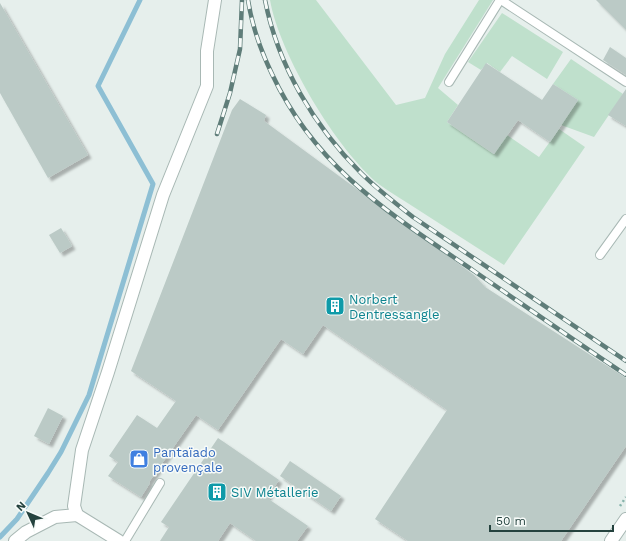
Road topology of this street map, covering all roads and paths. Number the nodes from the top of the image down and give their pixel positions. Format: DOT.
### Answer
graph roads {
  1 [pos="215,0"];
  2 [pos="500,0"];
  3 [pos="449,82"];
  4 [pos="626,82"];
  5 [pos="626,218"];
  6 [pos="600,255"];
  7 [pos="160,483"];
  8 [pos="77,515"];
  9 [pos="626,519"];
  10 [pos="16,541"];
  11 [pos="119,541"];
  12 [pos="125,541"];
  13 [pos="611,541"];
  1 -- 8 [label="street"];
  2 -- 3 [label="lane"];
  2 -- 4 [label="lane"];
  5 -- 6 [label="lane"];
  7 -- 12 [label="lane"];
  8 -- 10 [label="street"];
  8 -- 11 [label="street"];
  9 -- 13 [label="street"];
}
